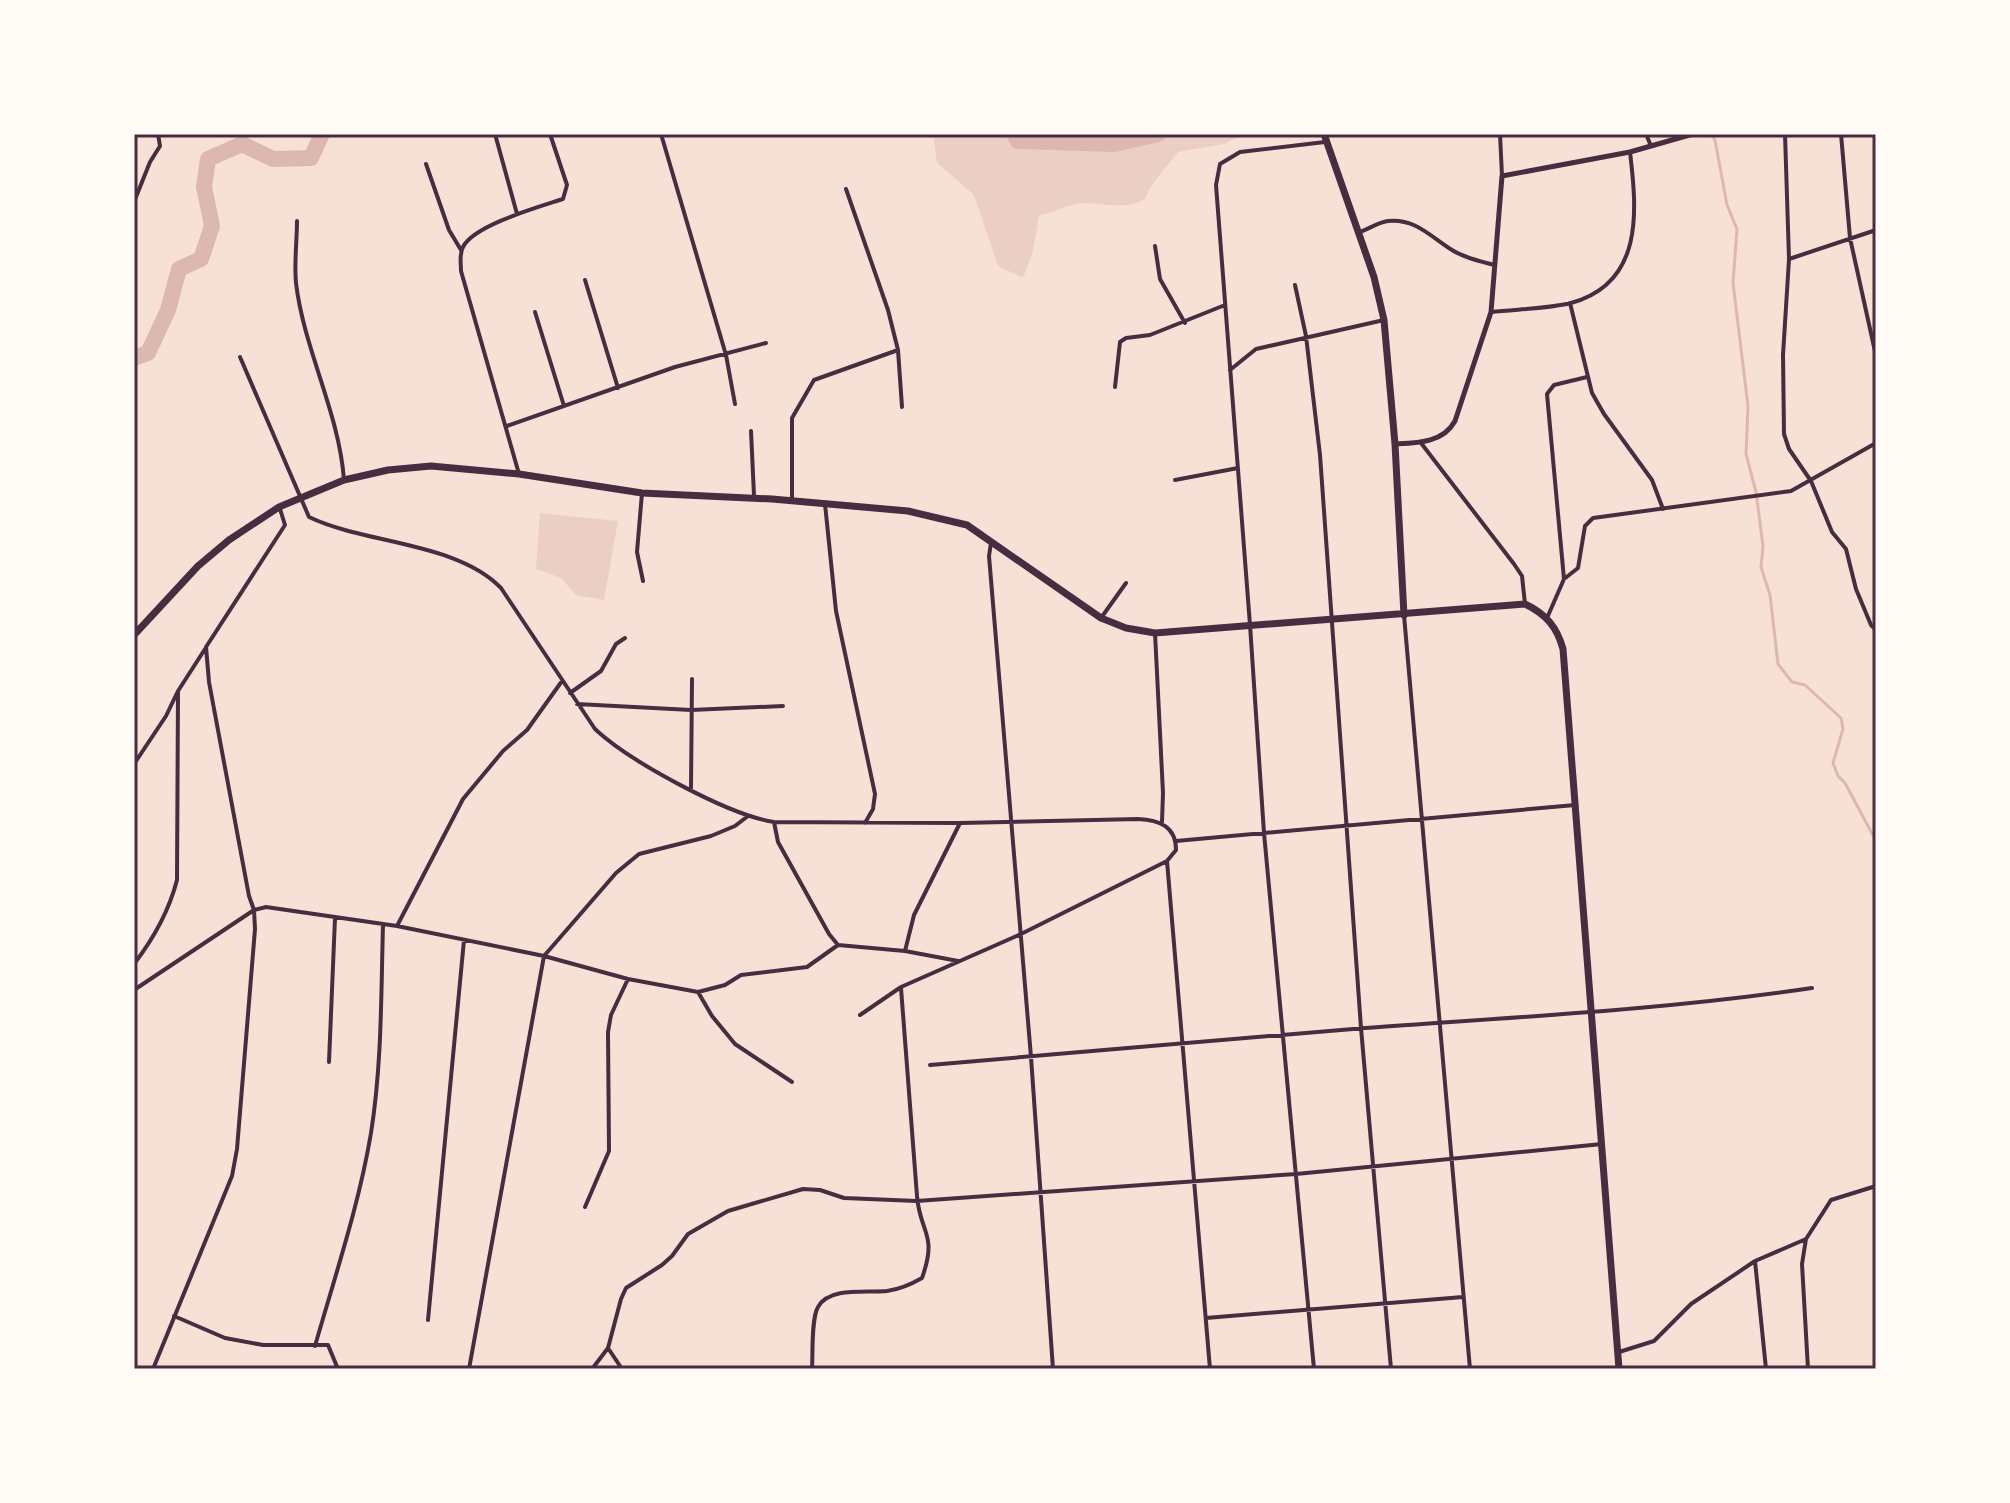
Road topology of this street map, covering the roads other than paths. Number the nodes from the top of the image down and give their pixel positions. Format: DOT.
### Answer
graph roads {
  1 [pos="158,134"];
  2 [pos="495,134"];
  3 [pos="550,134"];
  4 [pos="661,134"];
  5 [pos="1500,134"];
  6 [pos="1646,134"];
  7 [pos="1693,134"];
  8 [pos="1785,134"];
  9 [pos="1841,134"];
  10 [pos="1324,138"];
  11 [pos="1651,146"];
  12 [pos="1630,152"];
  13 [pos="426,164"];
  14 [pos="1502,176"];
  15 [pos="846,189"];
  16 [pos="134,202"];
  17 [pos="517,214"];
  18 [pos="297,221"];
  19 [pos="1876,230"];
  20 [pos="1358,233"];
  21 [pos="1850,238"];
  22 [pos="1155,246"];
  23 [pos="461,250"];
  24 [pos="1789,259"];
  25 [pos="1496,265"];
  26 [pos="585,280"];
  27 [pos="1295,285"];
  28 [pos="1570,303"];
  29 [pos="1225,305"];
  30 [pos="535,312"];
  31 [pos="1491,312"];
  32 [pos="1384,320"];
  33 [pos="1185,323"];
  34 [pos="1306,336"];
  35 [pos="766,343"];
  36 [pos="898,350"];
  37 [pos="726,355"];
  38 [pos="1876,356"];
  39 [pos="240,357"];
  40 [pos="1230,370"];
  41 [pos="1587,377"];
  42 [pos="1115,387"];
  43 [pos="618,388"];
  44 [pos="735,404"];
  45 [pos="564,406"];
  46 [pos="902,407"];
  47 [pos="507,426"];
  48 [pos="751,431"];
  49 [pos="1421,443"];
  50 [pos="1876,443"];
  51 [pos="1395,444"];
  52 [pos="1238,468"];
  53 [pos="519,474"];
  54 [pos="344,480"];
  55 [pos="1175,480"];
  56 [pos="1811,481"];
  57 [pos="642,493"];
  58 [pos="301,496"];
  59 [pos="754,499"];
  60 [pos="792,501"];
  61 [pos="825,504"];
  62 [pos="279,507"];
  63 [pos="1663,509"];
  64 [pos="992,540"];
  65 [pos="1564,579"];
  66 [pos="643,581"];
  67 [pos="1126,583"];
  68 [pos="1525,604"];
  69 [pos="1404,615"];
  70 [pos="1101,618"];
  71 [pos="1547,618"];
  72 [pos="1331,619"];
  73 [pos="1250,625"];
  74 [pos="1876,630"];
  75 [pos="1155,633"];
  76 [pos="134,635"];
  77 [pos="625,638"];
  78 [pos="206,647"];
  79 [pos="692,679"];
  80 [pos="562,681"];
  81 [pos="178,691"];
  82 [pos="570,693"];
  83 [pos="577,704"];
  84 [pos="783,706"];
  85 [pos="691,710"];
  86 [pos="134,764"];
  87 [pos="691,789"];
  88 [pos="1575,805"];
  89 [pos="748,816"];
  90 [pos="1422,819"];
  91 [pos="1012,821"];
  92 [pos="774,822"];
  93 [pos="1162,822"];
  94 [pos="865,823"];
  95 [pos="960,823"];
  96 [pos="1347,825"];
  97 [pos="1264,833"];
  98 [pos="1176,841"];
  99 [pos="1167,861"];
  100 [pos="254,910"];
  101 [pos="335,918"];
  102 [pos="383,925"];
  103 [pos="397,926"];
  104 [pos="1021,934"];
  105 [pos="464,940"];
  106 [pos="838,945"];
  107 [pos="905,951"];
  108 [pos="544,956"];
  109 [pos="959,961"];
  110 [pos="134,964"];
  111 [pos="628,979"];
  112 [pos="901,987"];
  113 [pos="1812,988"];
  114 [pos="134,990"];
  115 [pos="698,992"];
  116 [pos="1591,1013"];
  117 [pos="860,1015"];
  118 [pos="1439,1023"];
  119 [pos="1361,1028"];
  120 [pos="1284,1036"];
  121 [pos="1183,1044"];
  122 [pos="1031,1057"];
  123 [pos="329,1062"];
  124 [pos="930,1065"];
  125 [pos="792,1082"];
  126 [pos="1602,1144"];
  127 [pos="1452,1158"];
  128 [pos="1374,1166"];
  129 [pos="1296,1174"];
  130 [pos="1194,1180"];
  131 [pos="1876,1186"];
  132 [pos="1041,1192"];
  133 [pos="917,1201"];
  134 [pos="585,1207"];
  135 [pos="1806,1239"];
  136 [pos="1755,1261"];
  137 [pos="1464,1297"];
  138 [pos="1386,1303"];
  139 [pos="1308,1310"];
  140 [pos="174,1316"];
  141 [pos="1206,1318"];
  142 [pos="428,1320"];
  143 [pos="315,1346"];
  144 [pos="608,1348"];
  145 [pos="1618,1352"];
  146 [pos="153,1369"];
  147 [pos="338,1369"];
  148 [pos="469,1369"];
  149 [pos="592,1369"];
  150 [pos="622,1369"];
  151 [pos="812,1369"];
  152 [pos="1053,1369"];
  153 [pos="1210,1369"];
  154 [pos="1314,1369"];
  155 [pos="1391,1369"];
  156 [pos="1470,1369"];
  157 [pos="1619,1369"];
  158 [pos="1766,1369"];
  159 [pos="1808,1369"];
  1 -- 16 [label="street"];
  2 -- 17 [label="street"];
  3 -- 17 [label="street"];
  4 -- 37 [label="street"];
  5 -- 14 [label="street"];
  6 -- 11 [label="street"];
  7 -- 11 [label="street"];
  8 -- 24 [label="street"];
  9 -- 21 [label="street"];
  10 -- 20 [label="highway"];
  10 -- 29 [label="street"];
  11 -- 12 [label="street"];
  12 -- 14 [label="street"];
  12 -- 28 [label="street"];
  13 -- 23 [label="street"];
  14 -- 25 [label="street"];
  15 -- 36 [label="street"];
  17 -- 23 [label="street"];
  18 -- 54 [label="street"];
  19 -- 21 [label="street"];
  20 -- 25 [label="street"];
  20 -- 32 [label="highway"];
  21 -- 24 [label="street"];
  21 -- 38 [label="street"];
  22 -- 33 [label="street"];
  23 -- 47 [label="street"];
  24 -- 56 [label="street"];
  25 -- 31 [label="street"];
  26 -- 43 [label="street"];
  27 -- 34 [label="street"];
  28 -- 31 [label="street"];
  28 -- 41 [label="street"];
  29 -- 33 [label="street"];
  29 -- 40 [label="street"];
  30 -- 45 [label="street"];
  31 -- 49 [label="street"];
  32 -- 34 [label="street"];
  32 -- 51 [label="highway"];
  33 -- 42 [label="street"];
  34 -- 40 [label="street"];
  34 -- 72 [label="street"];
  35 -- 37 [label="street"];
  36 -- 46 [label="street"];
  36 -- 60 [label="street"];
  37 -- 43 [label="street"];
  37 -- 44 [label="street"];
  39 -- 58 [label="street"];
  40 -- 52 [label="street"];
  41 -- 63 [label="street"];
  41 -- 65 [label="street"];
  43 -- 45 [label="street"];
  45 -- 47 [label="street"];
  47 -- 53 [label="street"];
  48 -- 59 [label="street"];
  49 -- 51 [label="street"];
  49 -- 68 [label="street"];
  50 -- 56 [label="street"];
  51 -- 69 [label="highway"];
  52 -- 55 [label="street"];
  52 -- 73 [label="street"];
  53 -- 54 [label="highway"];
  53 -- 57 [label="highway"];
  54 -- 58 [label="highway"];
  56 -- 63 [label="street"];
  56 -- 74 [label="street"];
  57 -- 59 [label="highway"];
  57 -- 66 [label="street"];
  58 -- 62 [label="highway"];
  58 -- 80 [label="street"];
  59 -- 60 [label="highway"];
  60 -- 61 [label="highway"];
  61 -- 64 [label="highway"];
  61 -- 94 [label="street"];
  62 -- 76 [label="highway"];
  62 -- 78 [label="street"];
  63 -- 65 [label="street"];
  64 -- 70 [label="highway"];
  64 -- 91 [label="street"];
  65 -- 71 [label="street"];
  67 -- 70 [label="street"];
  68 -- 69 [label="highway"];
  68 -- 71 [label="highway"];
  69 -- 72 [label="highway"];
  69 -- 90 [label="street"];
  70 -- 75 [label="highway"];
  71 -- 88 [label="highway"];
  72 -- 73 [label="highway"];
  72 -- 96 [label="street"];
  73 -- 75 [label="highway"];
  73 -- 97 [label="street"];
  75 -- 93 [label="street"];
  77 -- 82 [label="street"];
  78 -- 81 [label="street"];
  78 -- 100 [label="street"];
  79 -- 85 [label="street"];
  80 -- 82 [label="street"];
  80 -- 103 [label="street"];
  81 -- 86 [label="street"];
  81 -- 110 [label="street"];
  82 -- 83 [label="street"];
  83 -- 85 [label="street"];
  83 -- 87 [label="street"];
  84 -- 85 [label="street"];
  85 -- 87 [label="street"];
  87 -- 89 [label="street"];
  88 -- 90 [label="street"];
  88 -- 116 [label="highway"];
  89 -- 92 [label="street"];
  89 -- 108 [label="street"];
  90 -- 96 [label="street"];
  90 -- 118 [label="street"];
  91 -- 93 [label="street"];
  91 -- 95 [label="street"];
  91 -- 104 [label="street"];
  92 -- 94 [label="street"];
  92 -- 106 [label="street"];
  93 -- 98 [label="street"];
  94 -- 95 [label="street"];
  95 -- 107 [label="street"];
  96 -- 97 [label="street"];
  96 -- 119 [label="street"];
  97 -- 98 [label="street"];
  97 -- 120 [label="street"];
  98 -- 99 [label="street"];
  99 -- 104 [label="street"];
  99 -- 121 [label="street"];
  100 -- 101 [label="street"];
  100 -- 114 [label="street"];
  100 -- 140 [label="street"];
  101 -- 102 [label="street"];
  101 -- 123 [label="street"];
  102 -- 103 [label="street"];
  102 -- 143 [label="street"];
  103 -- 105 [label="street"];
  104 -- 109 [label="street"];
  104 -- 122 [label="street"];
  105 -- 108 [label="street"];
  105 -- 142 [label="street"];
  106 -- 107 [label="street"];
  106 -- 115 [label="street"];
  107 -- 109 [label="street"];
  108 -- 111 [label="street"];
  108 -- 148 [label="street"];
  109 -- 112 [label="street"];
  111 -- 115 [label="street"];
  111 -- 134 [label="street"];
  112 -- 117 [label="street"];
  112 -- 133 [label="street"];
  113 -- 116 [label="street"];
  115 -- 125 [label="street"];
  116 -- 118 [label="street"];
  116 -- 126 [label="highway"];
  118 -- 119 [label="street"];
  118 -- 127 [label="street"];
  119 -- 120 [label="street"];
  119 -- 128 [label="street"];
  120 -- 121 [label="street"];
  120 -- 129 [label="street"];
  121 -- 122 [label="street"];
  121 -- 130 [label="street"];
  122 -- 124 [label="street"];
  122 -- 132 [label="street"];
  126 -- 127 [label="street"];
  126 -- 145 [label="highway"];
  127 -- 128 [label="street"];
  127 -- 137 [label="street"];
  128 -- 129 [label="street"];
  128 -- 138 [label="street"];
  129 -- 130 [label="street"];
  129 -- 139 [label="street"];
  130 -- 132 [label="street"];
  130 -- 141 [label="street"];
  131 -- 135 [label="street"];
  132 -- 133 [label="street"];
  132 -- 152 [label="street"];
  133 -- 144 [label="street"];
  133 -- 151 [label="street"];
  135 -- 136 [label="street"];
  135 -- 159 [label="street"];
  136 -- 145 [label="street"];
  136 -- 158 [label="street"];
  137 -- 138 [label="street"];
  137 -- 156 [label="street"];
  138 -- 139 [label="street"];
  138 -- 155 [label="street"];
  139 -- 141 [label="street"];
  139 -- 154 [label="street"];
  140 -- 143 [label="street"];
  140 -- 146 [label="street"];
  141 -- 153 [label="street"];
  143 -- 147 [label="street"];
  144 -- 149 [label="street"];
  144 -- 150 [label="street"];
  145 -- 157 [label="highway"];
}
